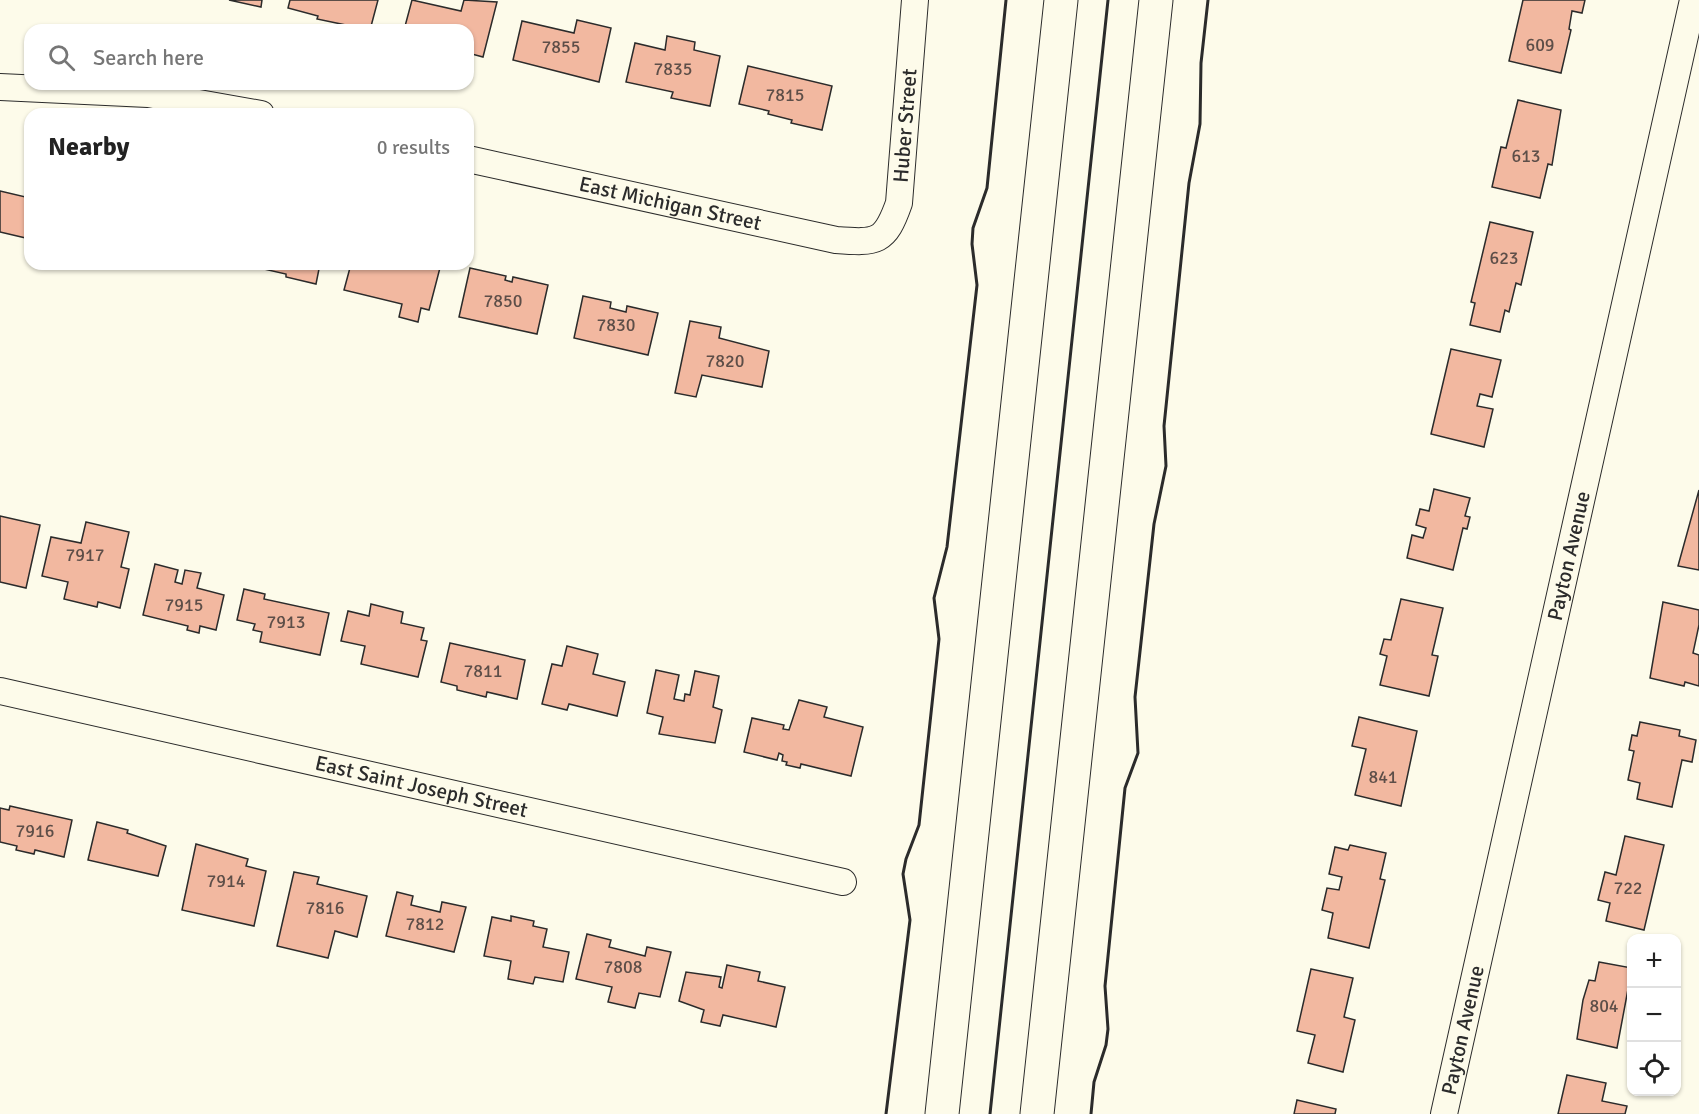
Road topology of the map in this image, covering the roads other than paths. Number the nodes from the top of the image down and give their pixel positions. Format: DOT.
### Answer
graph roads {
  1 [pos="915,0"];
  2 [pos="1061,0"];
  3 [pos="1156,0"];
  4 [pos="1693,0"];
  5 [pos="0,87"];
  6 [pos="24,88"];
  7 [pos="63,90"];
  8 [pos="227,108"];
  9 [pos="474,160"];
  10 [pos="874,240"];
  11 [pos="0,691"];
  12 [pos="843,882"];
  13 [pos="942,1114"];
  14 [pos="1037,1114"];
  15 [pos="1444,1114"];
  1 -- 10 [label="street, Huber Street"];
  2 -- 13 [label="highway"];
  3 -- 14 [label="highway"];
  4 -- 15 [label="street, Payton Avenue"];
  5 -- 6 [label="street"];
  7 -- 8 [label="street"];
  9 -- 10 [label="street, East Michigan Street"];
  11 -- 12 [label="street, East Saint Joseph Street"];
}
